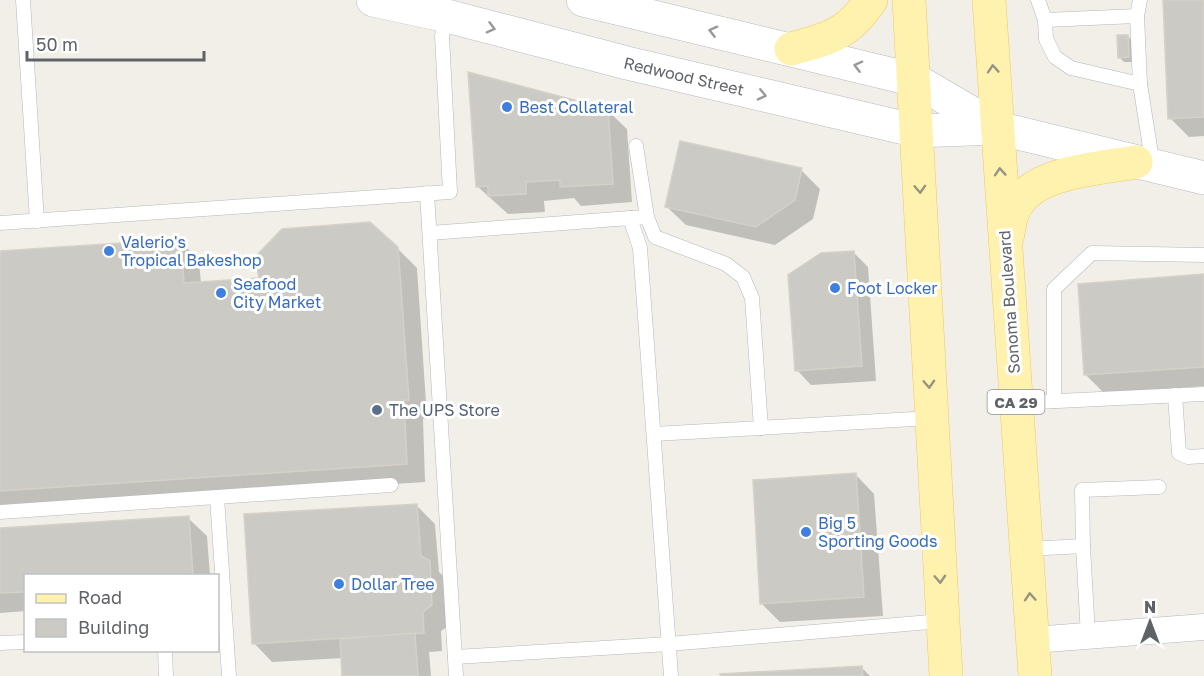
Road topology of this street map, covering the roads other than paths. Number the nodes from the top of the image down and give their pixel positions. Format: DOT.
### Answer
graph roads {
  1 [pos="23,0"];
  2 [pos="373,0"];
  3 [pos="583,0"];
  4 [pos="871,0"];
  5 [pos="909,0"];
  6 [pos="989,0"];
  7 [pos="1038,0"];
  8 [pos="1140,0"];
  9 [pos="656,9"];
  10 [pos="447,16"];
  11 [pos="1137,16"];
  12 [pos="1045,20"];
  13 [pos="791,50"];
  14 [pos="915,80"];
  15 [pos="1140,84"];
  16 [pos="997,128"];
  17 [pos="917,131"];
  18 [pos="636,146"];
  19 [pos="1144,164"];
  20 [pos="1204,178"];
  21 [pos="427,193"];
  22 [pos="647,217"];
  23 [pos="630,218"];
  24 [pos="37,221"];
  25 [pos="0,223"];
  26 [pos="430,233"];
  27 [pos="1005,248"];
  28 [pos="1204,255"];
  29 [pos="1204,394"];
  30 [pos="1175,395"];
  31 [pos="1054,401"];
  32 [pos="1016,403"];
  33 [pos="931,418"];
  34 [pos="761,428"];
  35 [pos="654,434"];
  36 [pos="1204,456"];
  37 [pos="391,484"];
  38 [pos="1159,487"];
  39 [pos="217,497"];
  40 [pos="0,512"];
  41 [pos="1083,546"];
  42 [pos="1027,549"];
  43 [pos="942,621"];
  44 [pos="1204,627"];
  45 [pos="1088,636"];
  46 [pos="1033,640"];
  47 [pos="24,642"];
  48 [pos="0,643"];
  49 [pos="669,644"];
  50 [pos="165,652"];
  51 [pos="455,657"];
  52 [pos="166,676"];
  53 [pos="229,676"];
  54 [pos="456,676"];
  55 [pos="671,676"];
  56 [pos="946,676"];
  57 [pos="1035,676"];
  1 -- 24 [label="lane"];
  2 -- 10 [label="main road, Redwood Street"];
  3 -- 9 [label="main road, Redwood Street"];
  4 -- 13 [label="main road"];
  5 -- 14 [label="main road"];
  16 -- 6 [label="main road, Sonoma Boulevard / CA 29, one-way"];
  7 -- 12 [label="lane"];
  8 -- 11 [label="lane"];
  13 -- 9 [label="main road, Redwood Street, one-way"];
  10 -- 17 [label="main road, Redwood Street, one-way"];
  10 -- 21 [label="lane"];
  11 -- 12 [label="lane"];
  11 -- 15 [label="lane"];
  12 -- 15 [label="lane"];
  14 -- 13 [label="main road, Redwood Street, one-way"];
  14 -- 16 [label="main road, Redwood Street"];
  14 -- 17 [label="main road"];
  15 -- 19 [label="lane"];
  16 -- 17 [label="main road, Redwood Street"];
  16 -- 19 [label="main road, Redwood Street"];
  27 -- 16 [label="main road, Sonoma Boulevard / CA 29, one-way"];
  17 -- 33 [label="main road, one-way"];
  18 -- 22 [label="lane"];
  19 -- 20 [label="main road, Redwood Street"];
  19 -- 27 [label="main road"];
  21 -- 24 [label="lane"];
  21 -- 26 [label="lane"];
  22 -- 23 [label="lane"];
  22 -- 34 [label="lane"];
  23 -- 26 [label="lane"];
  23 -- 35 [label="lane"];
  24 -- 25 [label="lane"];
  26 -- 51 [label="lane"];
  27 -- 32 [label="main road, Sonoma Boulevard / CA 29"];
  28 -- 31 [label="lane"];
  29 -- 30 [label="lane"];
  30 -- 31 [label="lane"];
  30 -- 36 [label="lane"];
  31 -- 32 [label="lane"];
  32 -- 42 [label="main road, Sonoma Boulevard / CA 29"];
  33 -- 34 [label="lane"];
  33 -- 43 [label="main road, one-way"];
  34 -- 35 [label="lane"];
  35 -- 49 [label="lane"];
  37 -- 39 [label="lane"];
  38 -- 41 [label="lane"];
  39 -- 40 [label="lane"];
  39 -- 53 [label="lane"];
  41 -- 42 [label="lane"];
  41 -- 45 [label="lane"];
  46 -- 42 [label="main road, Sonoma Boulevard / CA 29, one-way"];
  43 -- 49 [label="lane"];
  43 -- 56 [label="main road"];
  44 -- 45 [label="street"];
  45 -- 46 [label="street"];
  46 -- 57 [label="main road, Sonoma Boulevard / CA 29"];
  47 -- 48 [label="lane"];
  49 -- 51 [label="lane"];
  49 -- 55 [label="lane"];
  50 -- 52 [label="lane"];
  51 -- 54 [label="lane"];
}
